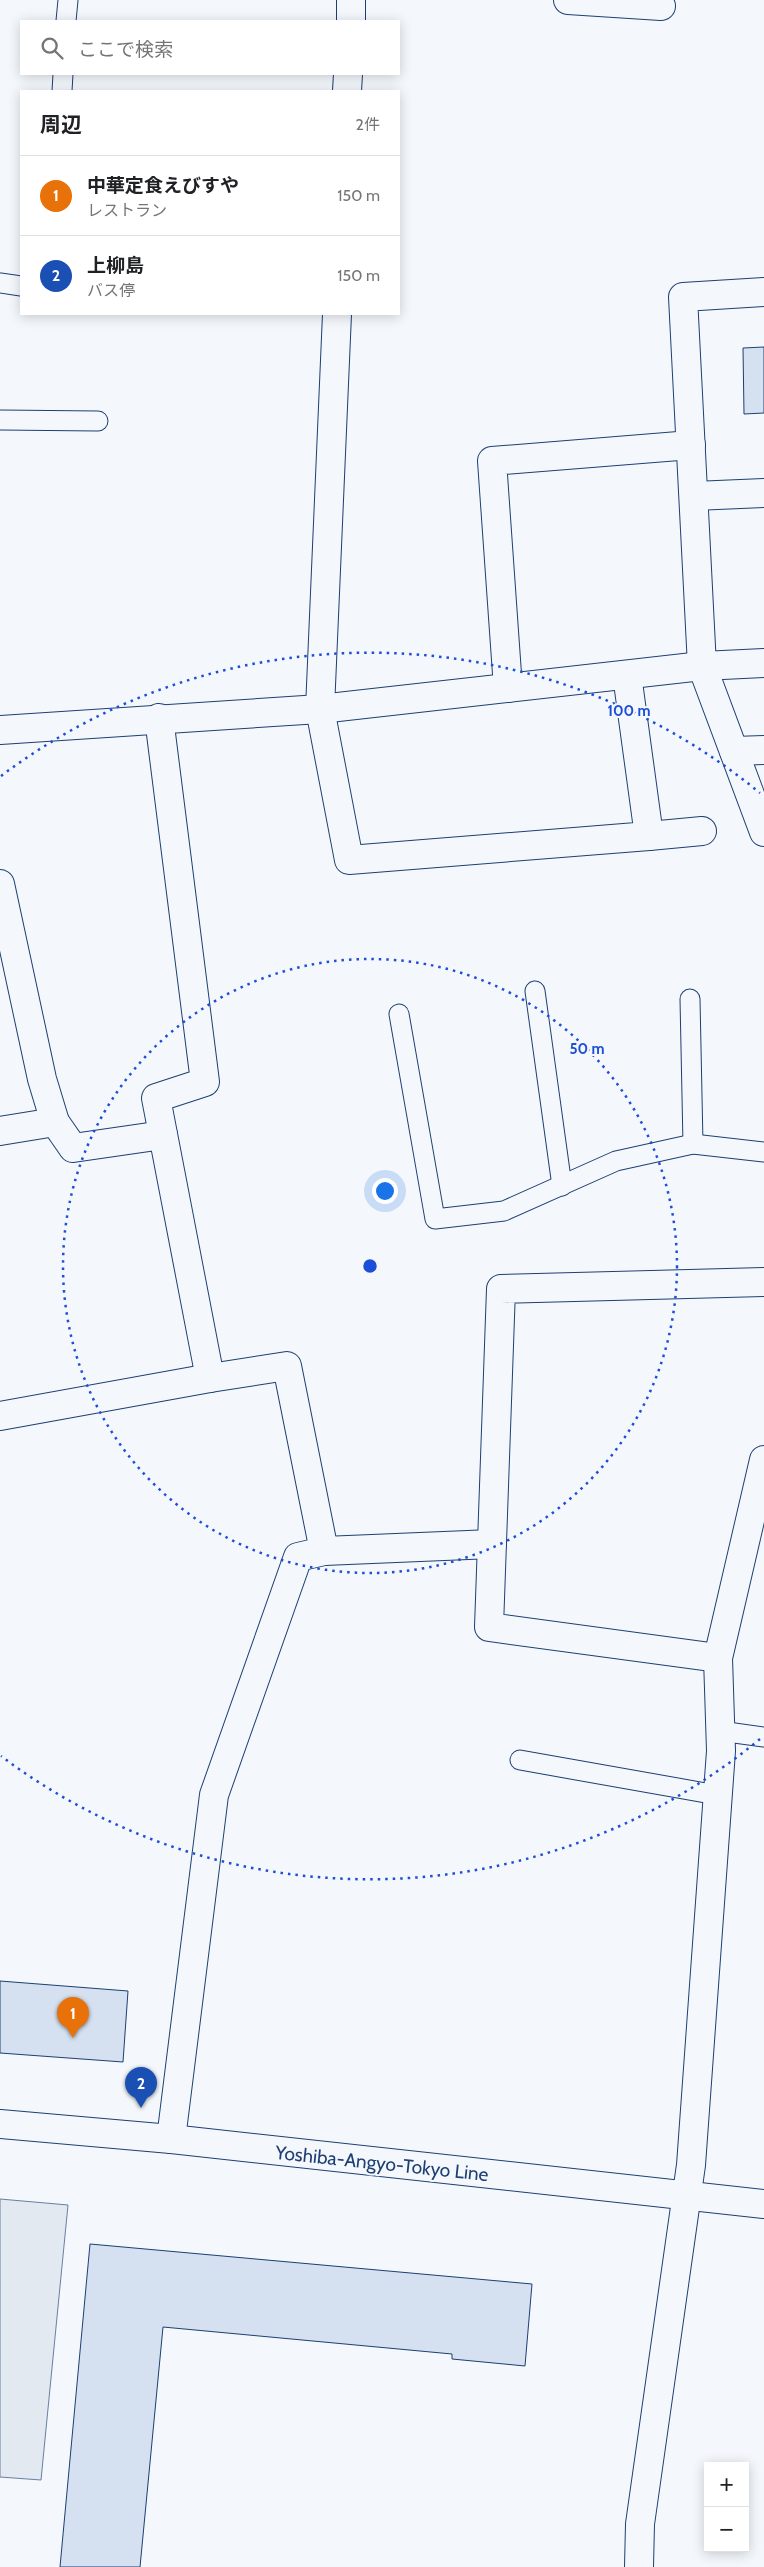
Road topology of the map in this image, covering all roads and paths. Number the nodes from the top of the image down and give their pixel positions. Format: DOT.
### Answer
graph roads {
  1 [pos="68,0"];
  2 [pos="352,0"];
  3 [pos="568,0"];
  4 [pos="661,6"];
  5 [pos="66,20"];
  6 [pos="350,20"];
  7 [pos="63,75"];
  8 [pos="348,75"];
  9 [pos="62,90"];
  10 [pos="347,90"];
  11 [pos="0,283"];
  12 [pos="20,286"];
  13 [pos="764,292"];
  14 [pos="338,315"];
  15 [pos="0,420"];
  16 [pos="98,421"];
  17 [pos="691,445"];
  18 [pos="764,493"];
  19 [pos="694,496"];
  20 [pos="764,663"];
  21 [pos="702,666"];
  22 [pos="627,675"];
  23 [pos="508,688"];
  24 [pos="320,708"];
  25 [pos="159,718"];
  26 [pos="0,730"];
  27 [pos="734,750"];
  28 [pos="764,750"];
  29 [pos="702,831"];
  30 [pos="764,832"];
  31 [pos="650,836"];
  32 [pos="0,884"];
  33 [pos="535,991"];
  34 [pos="690,999"];
  35 [pos="399,1014"];
  36 [pos="55,1122"];
  37 [pos="0,1131"];
  38 [pos="163,1135"];
  39 [pos="693,1144"];
  40 [pos="764,1152"];
  41 [pos="562,1186"];
  42 [pos="764,1282"];
  43 [pos="210,1378"];
  44 [pos="0,1416"];
  45 [pos="764,1460"];
  46 [pos="492,1544"];
  47 [pos="324,1551"];
  48 [pos="718,1658"];
  49 [pos="720,1731"];
  50 [pos="764,1737"];
  51 [pos="520,1760"];
  52 [pos="717,1795"];
  53 [pos="0,2124"];
  54 [pos="171,2139"];
  55 [pos="687,2196"];
  56 [pos="764,2204"];
  57 [pos="639,2567"];
  1 -- 5 [label="lane"];
  2 -- 6 [label="street"];
  3 -- 4 [label="street"];
  7 -- 9 [label="lane"];
  8 -- 10 [label="street"];
  11 -- 12 [label="lane"];
  13 -- 17 [label="street"];
  14 -- 24 [label="street"];
  15 -- 16 [label="lane"];
  17 -- 19 [label="street"];
  17 -- 23 [label="street"];
  18 -- 19 [label="street"];
  19 -- 21 [label="street"];
  20 -- 21 [label="street"];
  21 -- 22 [label="street"];
  21 -- 27 [label="street"];
  22 -- 23 [label="street"];
  22 -- 31 [label="street"];
  23 -- 24 [label="street"];
  24 -- 25 [label="street"];
  24 -- 31 [label="street"];
  25 -- 26 [label="street"];
  25 -- 38 [label="street"];
  27 -- 28 [label="street"];
  27 -- 30 [label="street"];
  29 -- 31 [label="street"];
  32 -- 36 [label="street"];
  33 -- 41 [label="lane"];
  34 -- 39 [label="lane"];
  35 -- 41 [label="lane"];
  36 -- 37 [label="street"];
  36 -- 38 [label="street"];
  38 -- 43 [label="street"];
  39 -- 40 [label="lane"];
  39 -- 41 [label="lane"];
  42 -- 46 [label="street"];
  43 -- 44 [label="street"];
  43 -- 47 [label="street"];
  45 -- 48 [label="street"];
  46 -- 47 [label="street"];
  46 -- 48 [label="street"];
  47 -- 54 [label="street"];
  48 -- 49 [label="street"];
  49 -- 50 [label="lane"];
  49 -- 52 [label="street"];
  51 -- 52 [label="lane"];
  52 -- 55 [label="street"];
  53 -- 54 [label="street, Yoshiba-Angyo-Tokyo Line"];
  54 -- 55 [label="street, Yoshiba-Angyo-Tokyo Line"];
  55 -- 56 [label="street, Yoshiba-Angyo-Tokyo Line"];
  55 -- 57 [label="street"];
}
